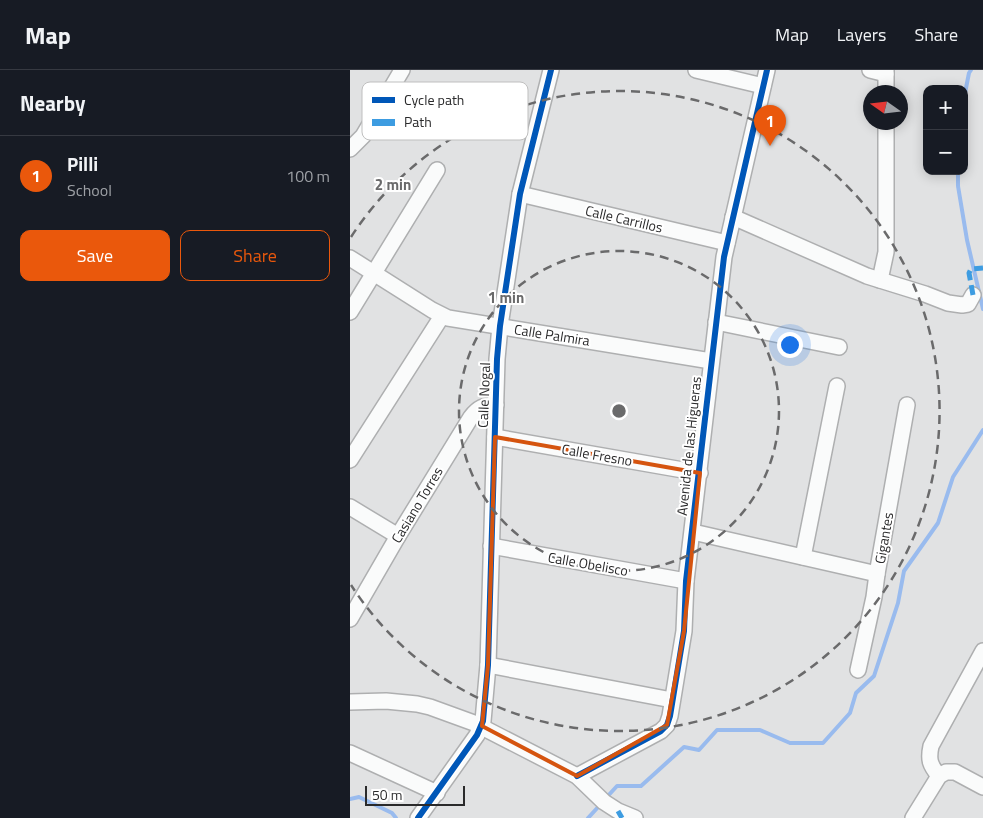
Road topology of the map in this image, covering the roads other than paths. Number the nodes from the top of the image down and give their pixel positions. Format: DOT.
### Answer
graph roads {
  1 [pos="402,70"];
  2 [pos="551,70"];
  3 [pos="696,70"];
  4 [pos="767,70"];
  5 [pos="870,70"];
  6 [pos="886,72"];
  7 [pos="395,82"];
  8 [pos="886,85"];
  9 [pos="763,86"];
  10 [pos="886,130"];
  11 [pos="362,137"];
  12 [pos="350,150"];
  13 [pos="438,170"];
  14 [pos="520,194"];
  15 [pos="733,217"];
  16 [pos="728,243"];
  17 [pos="350,258"];
  18 [pos="374,273"];
  19 [pos="880,280"];
  20 [pos="973,295"];
  21 [pos="350,312"];
  22 [pos="442,316"];
  23 [pos="716,322"];
  24 [pos="500,326"];
  25 [pos="839,347"];
  26 [pos="711,362"];
  27 [pos="836,386"];
  28 [pos="496,404"];
  29 [pos="907,405"];
  30 [pos="495,437"];
  31 [pos="350,460"];
  32 [pos="700,473"];
  33 [pos="350,507"];
  34 [pos="692,532"];
  35 [pos="398,536"];
  36 [pos="491,546"];
  37 [pos="803,557"];
  38 [pos="877,574"];
  39 [pos="686,581"];
  40 [pos="350,619"];
  41 [pos="983,651"];
  42 [pos="488,665"];
  43 [pos="858,670"];
  44 [pos="978,673"];
  45 [pos="672,700"];
  46 [pos="350,702"];
  47 [pos="482,726"];
  48 [pos="350,753"];
  49 [pos="576,776"];
  50 [pos="939,776"];
  51 [pos="983,787"];
  52 [pos="437,793"];
  53 [pos="418,818"];
  54 [pos="635,818"];
  55 [pos="912,818"];
  1 -- 7 [label="street"];
  2 -- 14 [label="street, Calle Nogal"];
  3 -- 9 [label="street"];
  4 -- 9 [label="street, Avenida de las Higueras"];
  5 -- 6 [label="street"];
  6 -- 8 [label="street"];
  9 -- 15 [label="street, Avenida de las Higueras"];
  10 -- 19 [label="street"];
  11 -- 12 [label="street"];
  13 -- 18 [label="street"];
  14 -- 16 [label="street, Calle Carrillos"];
  14 -- 24 [label="street, Calle Nogal"];
  15 -- 16 [label="street, Avenida de las Higueras"];
  15 -- 19 [label="street"];
  16 -- 23 [label="street, Avenida de las Higueras"];
  17 -- 18 [label="street, Calle Palmira"];
  18 -- 21 [label="street"];
  18 -- 22 [label="street, Calle Palmira"];
  19 -- 20 [label="street"];
  22 -- 24 [label="street, Calle Palmira"];
  22 -- 31 [label="street"];
  23 -- 25 [label="street"];
  23 -- 26 [label="street, Avenida de las Higueras"];
  24 -- 26 [label="street, Calle Palmira"];
  24 -- 28 [label="street, Calle Nogal"];
  26 -- 32 [label="street, Avenida de las Higueras"];
  27 -- 37 [label="street"];
  28 -- 30 [label="street, Calle Nogal"];
  28 -- 35 [label="street, Casiano Torres"];
  29 -- 38 [label="street, Gigantes"];
  30 -- 32 [label="street, Calle Fresno"];
  30 -- 36 [label="street, Calle Nogal"];
  32 -- 34 [label="street, Avenida de las Higueras"];
  33 -- 35 [label="street"];
  34 -- 37 [label="street"];
  34 -- 39 [label="street, Avenida de las Higueras"];
  35 -- 40 [label="street, Casiano Torres"];
  36 -- 39 [label="street, Calle Obelisco"];
  36 -- 42 [label="street, Calle Nogal"];
  37 -- 38 [label="street"];
  38 -- 43 [label="street, Gigantes"];
  39 -- 45 [label="street, Avenida de las Higueras"];
  41 -- 44 [label="street"];
  42 -- 45 [label="street"];
  42 -- 47 [label="street, Calle Nogal"];
  44 -- 50 [label="street"];
  45 -- 49 [label="street, Avenida de las Higueras"];
  46 -- 47 [label="street"];
  47 -- 49 [label="street"];
  47 -- 52 [label="street"];
  48 -- 52 [label="street"];
  49 -- 54 [label="street"];
  50 -- 51 [label="street"];
  50 -- 55 [label="street"];
  52 -- 53 [label="street"];
}
